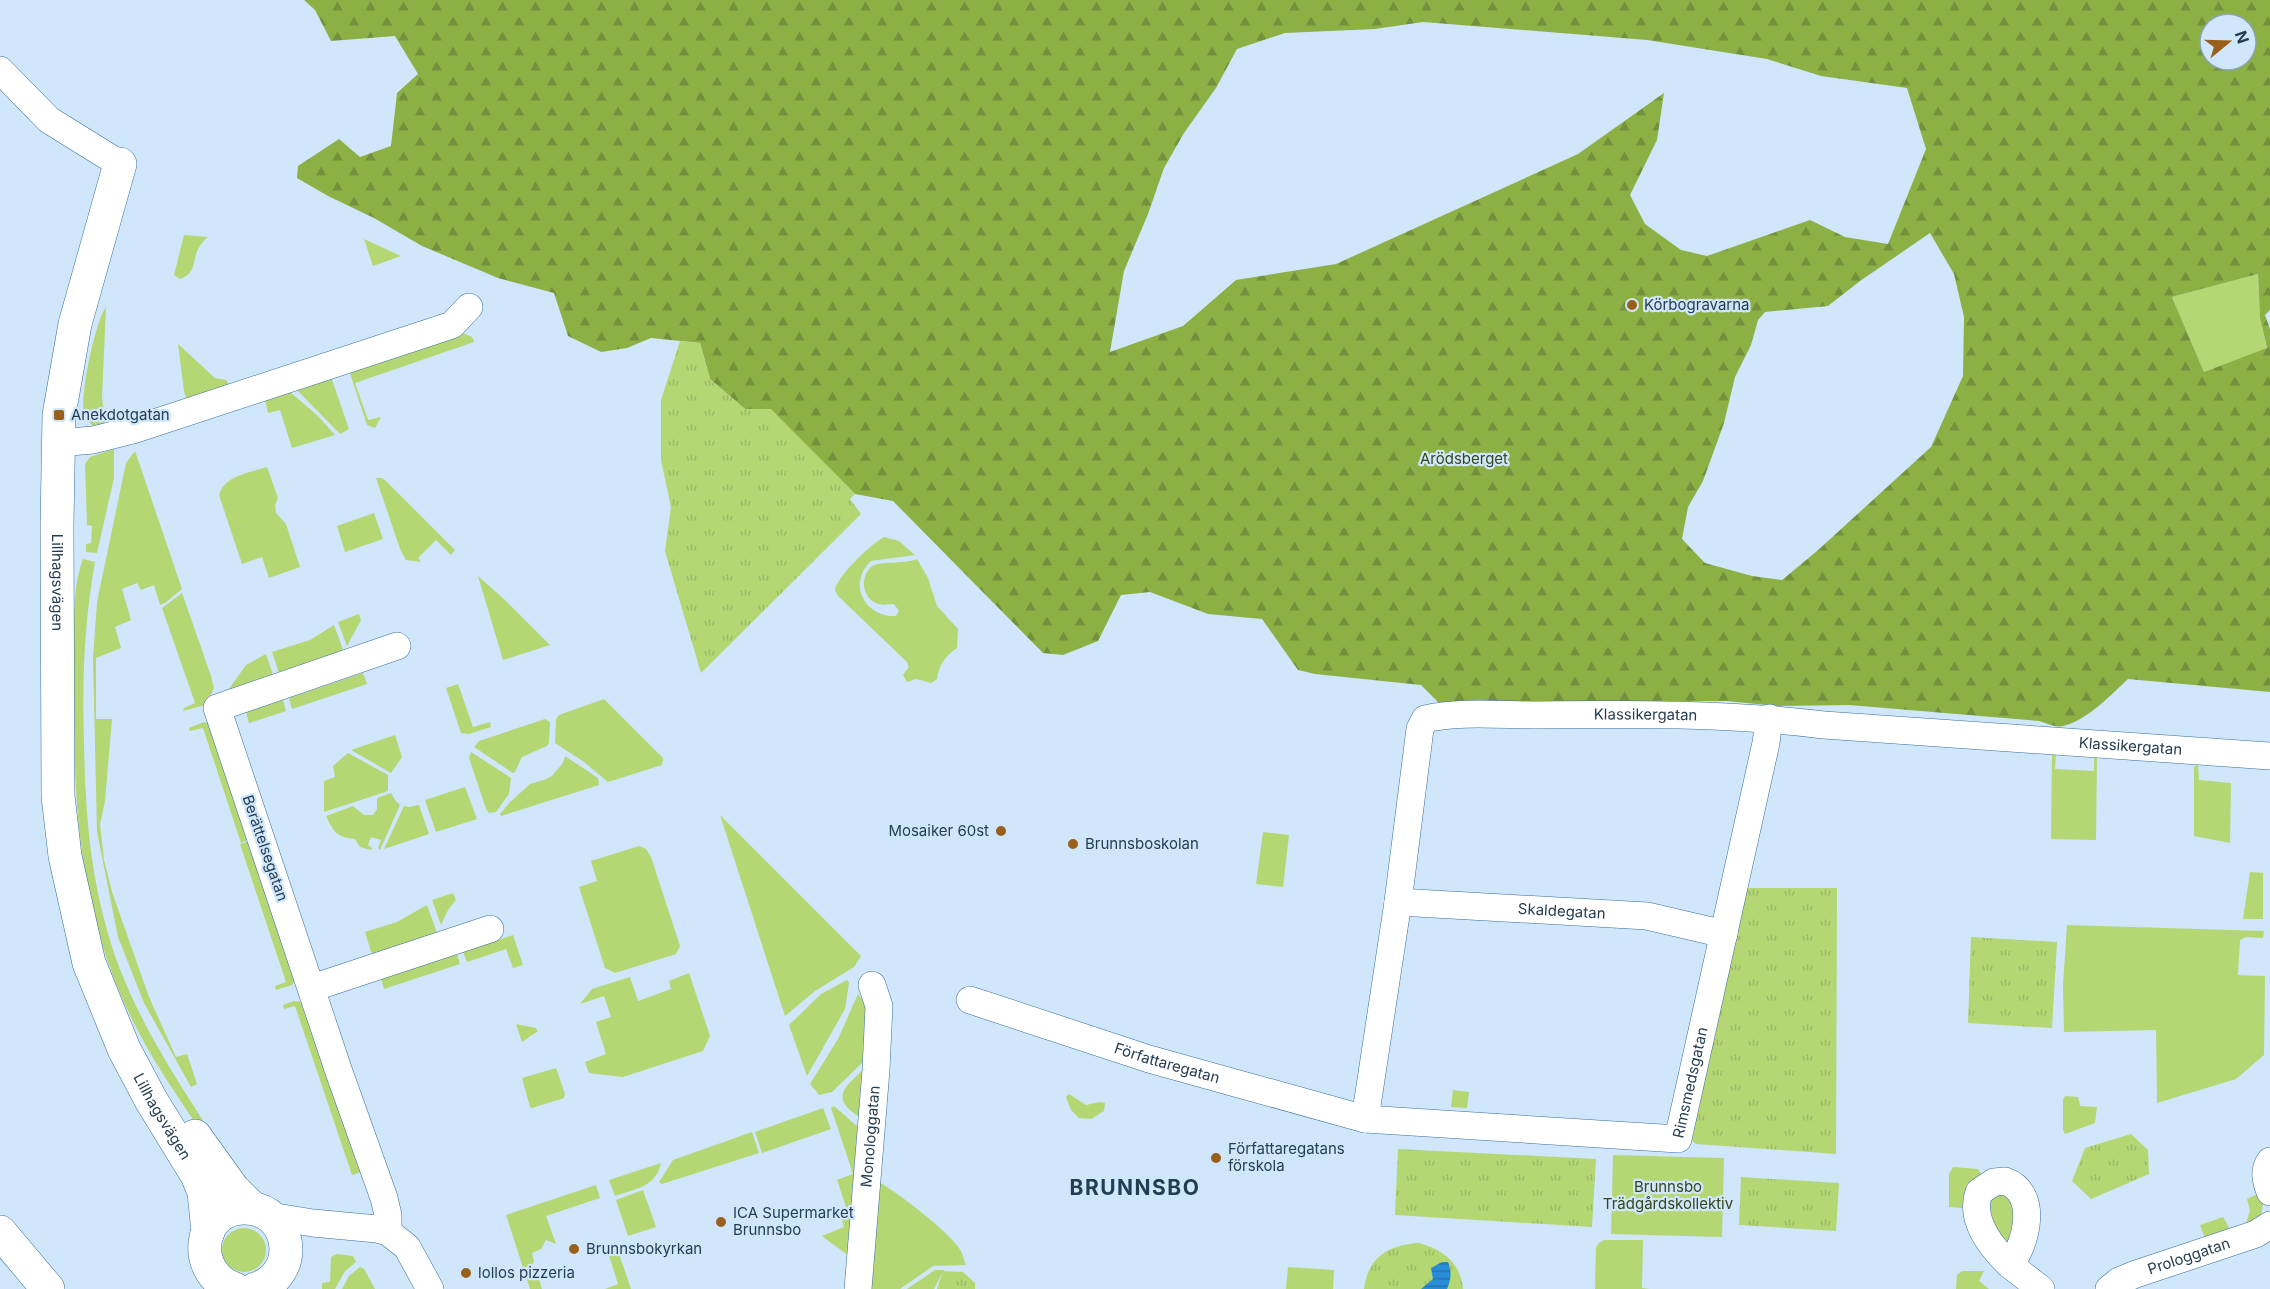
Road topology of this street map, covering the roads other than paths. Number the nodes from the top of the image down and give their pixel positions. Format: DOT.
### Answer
graph roads {
  1 [pos="0,70"];
  2 [pos="120,164"];
  3 [pos="469,307"];
  4 [pos="58,443"];
  5 [pos="397,646"];
  6 [pos="1769,718"];
  7 [pos="2270,756"];
  8 [pos="1398,902"];
  9 [pos="490,929"];
  10 [pos="1724,934"];
  11 [pos="872,985"];
  12 [pos="312,988"];
  13 [pos="970,1000"];
  14 [pos="105,1004"];
  15 [pos="1365,1119"];
  16 [pos="2270,1161"];
  17 [pos="2270,1192"];
  18 [pos="261,1212"];
  19 [pos="2270,1226"];
  20 [pos="0,1232"];
  21 [pos="208,1232"];
  22 [pos="388,1232"];
  23 [pos="0,1265"];
  24 [pos="2010,1265"];
  25 [pos="291,1276"];
  26 [pos="20,1289"];
  27 [pos="48,1289"];
  28 [pos="235,1289"];
  29 [pos="255,1289"];
  30 [pos="430,1289"];
  31 [pos="858,1289"];
  32 [pos="2041,1289"];
  33 [pos="2109,1289"];
  1 -- 2 [label="street"];
  2 -- 4 [label="main road, Lillhagsvägen"];
  3 -- 4 [label="street"];
  4 -- 14 [label="main road, Lillhagsvägen"];
  5 -- 12 [label="street, Berättelsegatan"];
  6 -- 7 [label="street, Klassikergatan"];
  6 -- 8 [label="street, Klassikergatan"];
  6 -- 10 [label="street, Rimsmedsgatan"];
  8 -- 10 [label="street, Skaldegatan"];
  8 -- 15 [label="street, Klassikergatan"];
  9 -- 12 [label="street"];
  10 -- 15 [label="street, Rimsmedsgatan"];
  11 -- 31 [label="street, Monologgatan"];
  12 -- 22 [label="street, Berättelsegatan"];
  13 -- 15 [label="street, Författaregatan"];
  14 -- 18 [label="main road, Lillhagsvägen"];
  14 -- 21 [label="main road, Lillhagsvägen"];
  16 -- 17 [label="street"];
  18 -- 21 [label="main road"];
  18 -- 22 [label="street"];
  18 -- 25 [label="main road, Lillhagsvägen"];
  19 -- 33 [label="street, Prologgatan"];
  20 -- 27 [label="main road"];
  21 -- 28 [label="main road, Lillhagsvägen"];
  22 -- 30 [label="street"];
  23 -- 26 [label="main road"];
  24 -- 32 [label="street"];
  25 -- 29 [label="main road, Lillhagsvägen"];
}
